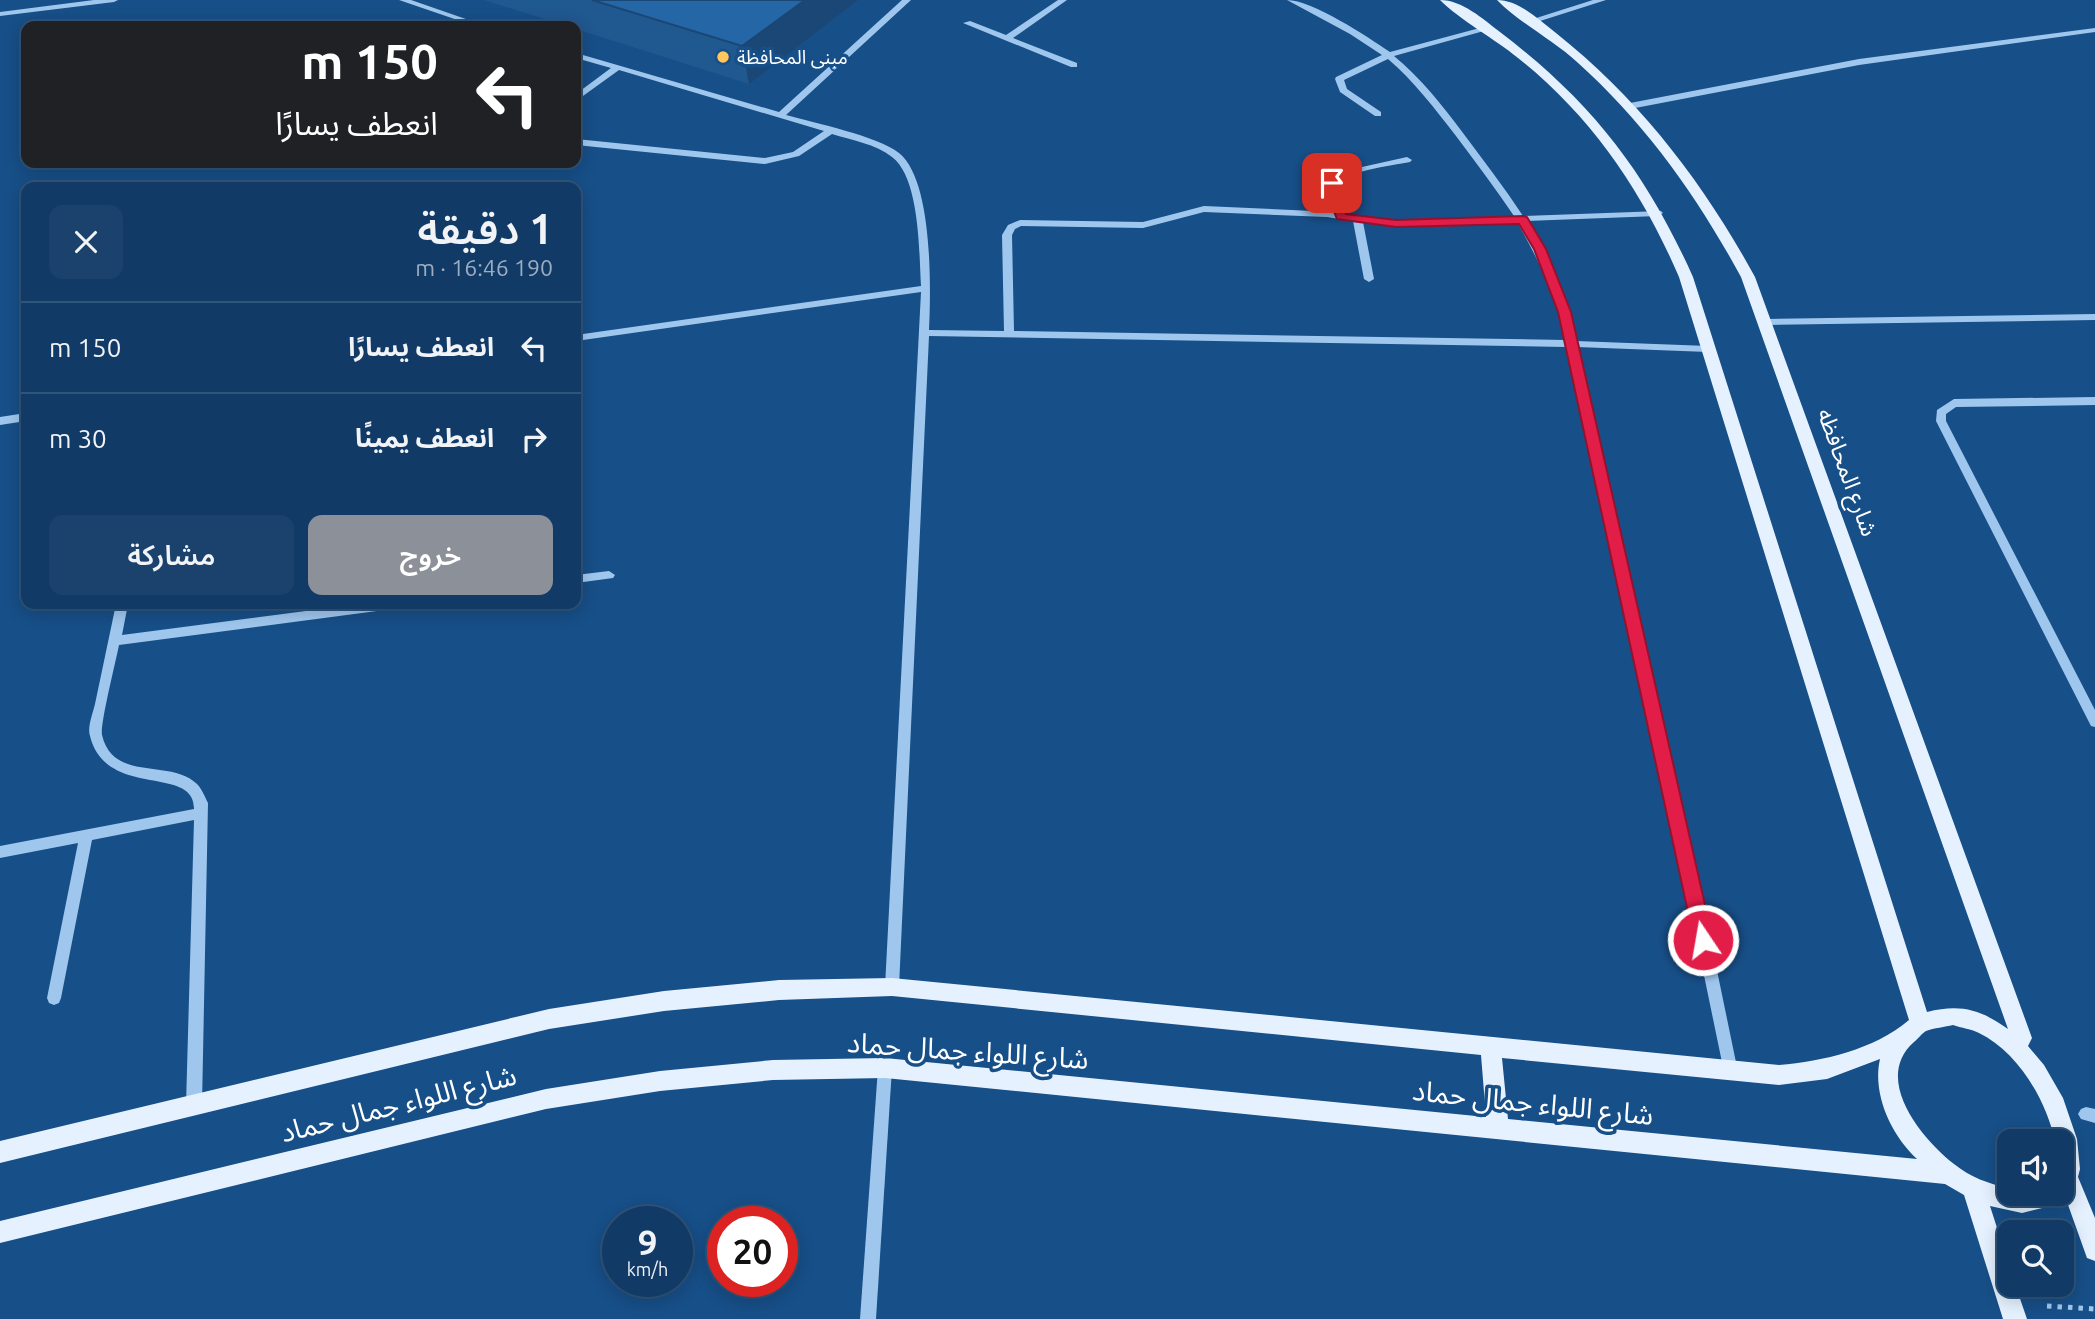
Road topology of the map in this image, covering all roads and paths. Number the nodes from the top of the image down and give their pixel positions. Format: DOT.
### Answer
graph roads {
  1 [pos="114,0"];
  2 [pos="403,0"];
  3 [pos="908,0"];
  4 [pos="1063,0"];
  5 [pos="1291,0"];
  6 [pos="1446,0"];
  7 [pos="1503,0"];
  8 [pos="1602,0"];
  9 [pos="0,14"];
  10 [pos="1534,20"];
  11 [pos="467,21"];
  12 [pos="967,23"];
  13 [pos="1488,27"];
  14 [pos="2095,30"];
  15 [pos="1007,38"];
  16 [pos="1389,55"];
  17 [pos="581,57"];
  18 [pos="1074,65"];
  19 [pos="617,68"];
  20 [pos="581,94"];
  21 [pos="1630,106"];
  22 [pos="1378,114"];
  23 [pos="780,116"];
  24 [pos="830,131"];
  25 [pos="581,143"];
  26 [pos="1407,160"];
  27 [pos="1658,213"];
  28 [pos="1341,217"];
  29 [pos="1358,220"];
  30 [pos="1523,220"];
  31 [pos="1369,279"];
  32 [pos="926,288"];
  33 [pos="2095,317"];
  34 [pos="1766,322"];
  35 [pos="925,333"];
  36 [pos="1009,334"];
  37 [pos="581,337"];
  38 [pos="1571,344"];
  39 [pos="1709,349"];
  40 [pos="2095,401"];
  41 [pos="21,418"];
  42 [pos="0,421"];
  43 [pos="609,575"];
  44 [pos="581,578"];
  45 [pos="121,609"];
  46 [pos="354,609"];
  47 [pos="114,641"];
  48 [pos="2095,722"];
  49 [pos="202,813"];
  50 [pos="86,836"];
  51 [pos="0,852"];
  52 [pos="892,987"];
  53 [pos="54,998"];
  54 [pos="1920,1023"];
  55 [pos="1899,1038"];
  56 [pos="2022,1038"];
  57 [pos="1491,1048"];
  58 [pos="885,1068"];
  59 [pos="1731,1072"];
  60 [pos="194,1105"];
  61 [pos="2083,1115"];
  62 [pos="1498,1129"];
  63 [pos="0,1152"];
  64 [pos="1945,1173"];
  65 [pos="2074,1181"];
  66 [pos="1973,1189"];
  67 [pos="1997,1197"];
  68 [pos="2072,1206"];
  69 [pos="1,1236"];
  70 [pos="2095,1250"];
  71 [pos="2095,1309"];
  72 [pos="2012,1312"];
  73 [pos="867,1319"];
  1 -- 9 [label="street"];
  2 -- 11 [label="street"];
  3 -- 23 [label="street"];
  4 -- 15 [label="street"];
  5 -- 16 [label="street"];
  6 -- 13 [label="main road"];
  7 -- 10 [label="main road, شارع المحافظه"];
  8 -- 10 [label="street"];
  10 -- 21 [label="main road, شارع المحافظه"];
  12 -- 15 [label="street"];
  13 -- 16 [label="street"];
  13 -- 27 [label="main road"];
  14 -- 21 [label="street"];
  15 -- 18 [label="street"];
  16 -- 22 [label="street"];
  16 -- 30 [label="street"];
  17 -- 19 [label="street"];
  19 -- 20 [label="street"];
  19 -- 23 [label="street"];
  21 -- 34 [label="main road, شارع المحافظه"];
  23 -- 24 [label="street"];
  24 -- 25 [label="street"];
  24 -- 32 [label="street"];
  26 -- 28 [label="street"];
  27 -- 30 [label="street"];
  27 -- 39 [label="main road"];
  28 -- 29 [label="street"];
  28 -- 36 [label="street"];
  29 -- 30 [label="street"];
  29 -- 31 [label="street"];
  30 -- 38 [label="street"];
  32 -- 35 [label="street"];
  32 -- 37 [label="street"];
  33 -- 34 [label="street"];
  34 -- 56 [label="main road, شارع المحافظه"];
  35 -- 36 [label="street"];
  35 -- 52 [label="street"];
  36 -- 38 [label="street"];
  38 -- 39 [label="lane"];
  38 -- 59 [label="street"];
  39 -- 54 [label="main road"];
  40 -- 48 [label="street"];
  41 -- 42 [label="street"];
  43 -- 44 [label="street"];
  45 -- 47 [label="street"];
  46 -- 47 [label="street"];
  47 -- 49 [label="street"];
  49 -- 50 [label="street"];
  49 -- 60 [label="street"];
  50 -- 51 [label="street"];
  50 -- 53 [label="street"];
  52 -- 57 [label="main road, شارع اللواء جمال حماد"];
  52 -- 60 [label="main road, شارع اللواء جمال حماد"];
  54 -- 55 [label="main road"];
  54 -- 56 [label="main road"];
  55 -- 59 [label="main road, شارع اللواء جمال حماد"];
  55 -- 64 [label="main road"];
  56 -- 61 [label="main road"];
  57 -- 59 [label="main road, شارع اللواء جمال حماد"];
  57 -- 62 [label="main road"];
  58 -- 62 [label="main road, شارع اللواء جمال حماد"];
  58 -- 69 [label="main road, شارع اللواء جمال حماد"];
  58 -- 73 [label="street"];
  60 -- 63 [label="main road, شارع اللواء جمال حماد"];
  61 -- 65 [label="main road"];
  62 -- 64 [label="main road, شارع اللواء جمال حماد"];
  64 -- 66 [label="main road"];
  66 -- 67 [label="main road"];
  66 -- 72 [label="main road"];
  68 -- 70 [label="main road"];
  71 -- 72 [label="path"];
}
